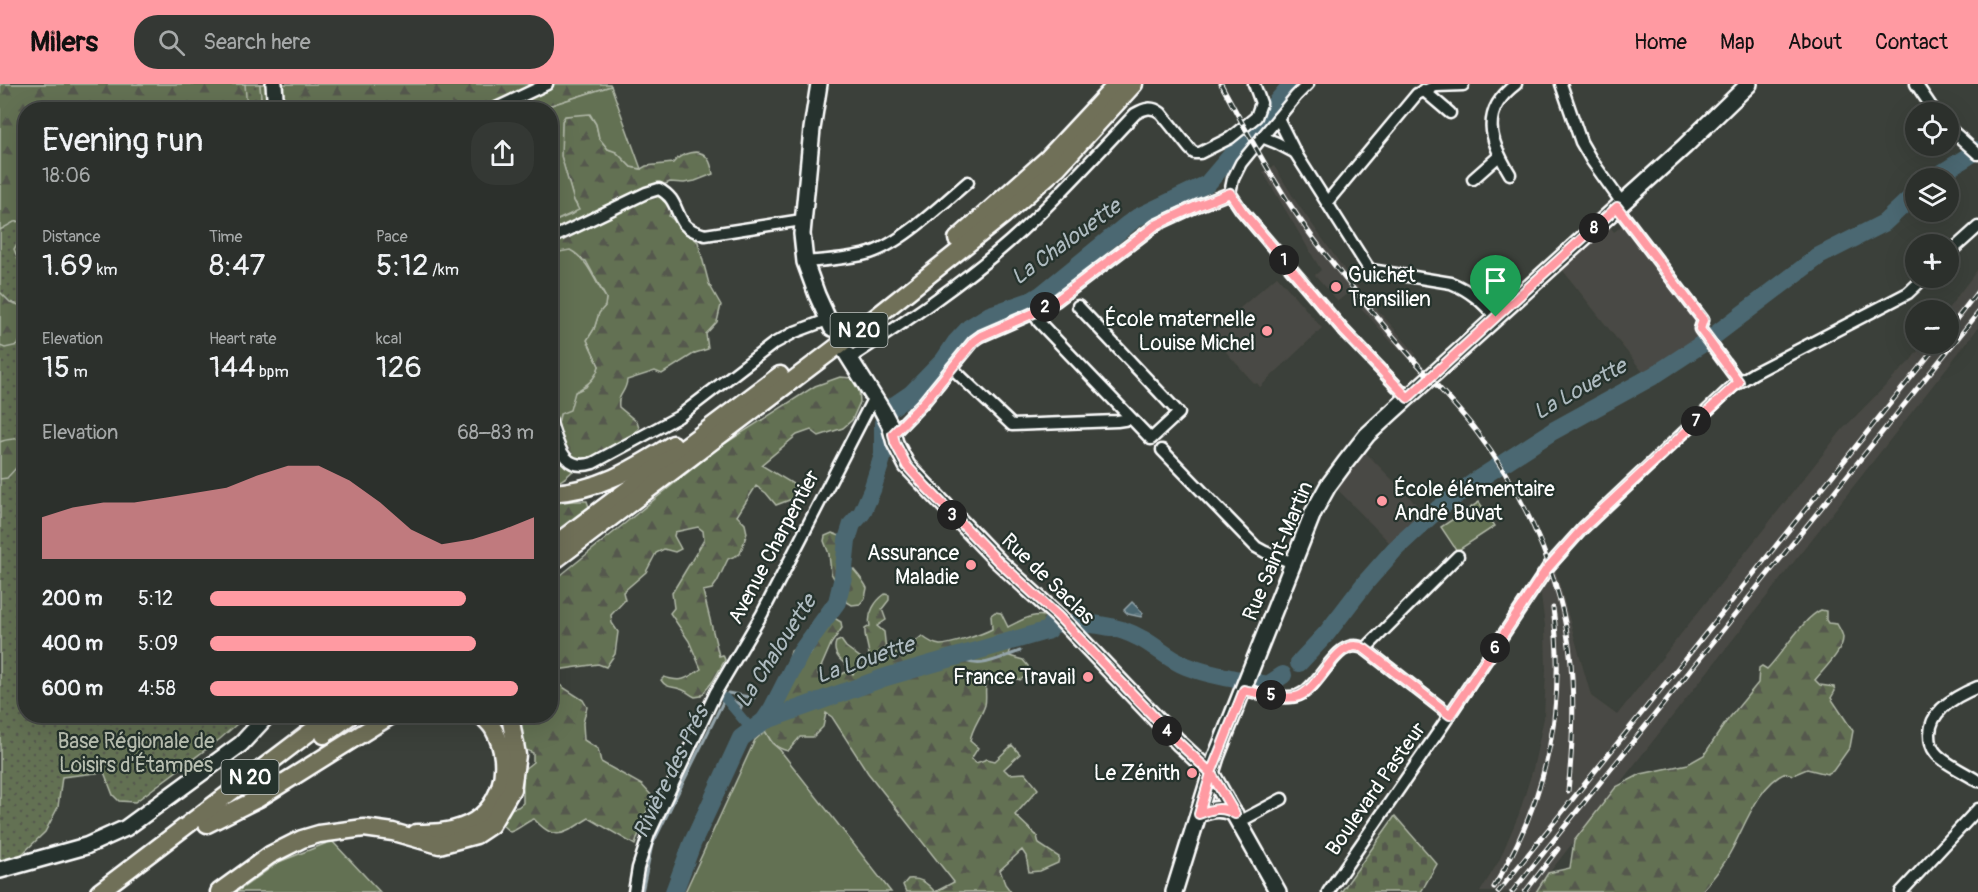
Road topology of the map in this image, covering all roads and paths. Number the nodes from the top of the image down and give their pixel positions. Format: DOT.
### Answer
graph roads {
  1 [pos="274,84"];
  2 [pos="547,84"];
  3 [pos="819,84"];
  4 [pos="1117,84"];
  5 [pos="1134,84"];
  6 [pos="1254,84"];
  7 [pos="1308,84"];
  8 [pos="1516,84"];
  9 [pos="1561,84"];
  10 [pos="1749,84"];
  11 [pos="1916,84"];
  12 [pos="1463,85"];
  13 [pos="1423,90"];
  14 [pos="275,102"];
  15 [pos="509,102"];
  16 [pos="1928,102"];
  17 [pos="1450,112"];
  18 [pos="1278,118"];
  19 [pos="1262,137"];
  20 [pos="1959,137"];
  21 [pos="1975,151"];
  22 [pos="1296,154"];
  23 [pos="1498,156"];
  24 [pos="1510,174"];
  25 [pos="1473,179"];
  26 [pos="968,182"];
  27 [pos="1230,193"];
  28 [pos="1327,202"];
  29 [pos="1619,205"];
  30 [pos="802,220"];
  31 [pos="1978,226"];
  32 [pos="558,235"];
  33 [pos="1959,244"];
  34 [pos="805,262"];
  35 [pos="1913,288"];
  36 [pos="1078,306"];
  37 [pos="1034,313"];
  38 [pos="1496,317"];
  39 [pos="830,324"];
  40 [pos="848,355"];
  41 [pos="952,368"];
  42 [pos="1739,382"];
  43 [pos="1408,398"];
  44 [pos="878,403"];
  45 [pos="1130,419"];
  46 [pos="709,429"];
  47 [pos="891,429"];
  48 [pos="558,443"];
  49 [pos="1162,450"];
  50 [pos="558,492"];
  51 [pos="558,550"];
  52 [pos="558,550"];
  53 [pos="1458,556"];
  54 [pos="1293,563"];
  55 [pos="1365,649"];
  56 [pos="1246,684"];
  57 [pos="1978,687"];
  58 [pos="1450,715"];
  59 [pos="260,723"];
  60 [pos="322,723"];
  61 [pos="341,723"];
  62 [pos="379,723"];
  63 [pos="489,723"];
  64 [pos="511,723"];
  65 [pos="1211,773"];
  66 [pos="1978,781"];
  67 [pos="1282,799"];
  68 [pos="1978,809"];
  69 [pos="1199,814"];
  70 [pos="1237,818"];
  71 [pos="207,824"];
  72 [pos="393,832"];
  73 [pos="0,870"];
  74 [pos="99,892"];
  75 [pos="117,892"];
  76 [pos="219,892"];
  77 [pos="634,892"];
  78 [pos="1174,892"];
  79 [pos="1278,892"];
  80 [pos="1328,892"];
  81 [pos="1901,892"];
  1 -- 14 [label="main road"];
  2 -- 15 [label="street"];
  3 -- 30 [label="main road"];
  4 -- 46 [label="main road, N 20"];
  5 -- 52 [label="main road, N 20"];
  6 -- 40 [label="street"];
  7 -- 18 [label="street"];
  8 -- 23 [label="street"];
  9 -- 29 [label="street"];
  10 -- 29 [label="main road, Rue Saint-Martin"];
  11 -- 16 [label="street"];
  12 -- 13 [label="street"];
  13 -- 17 [label="street"];
  13 -- 28 [label="street"];
  18 -- 19 [label="street"];
  18 -- 22 [label="street"];
  19 -- 22 [label="street"];
  19 -- 27 [label="street"];
  20 -- 21 [label="street"];
  22 -- 28 [label="street"];
  23 -- 24 [label="street"];
  23 -- 25 [label="street"];
  26 -- 34 [label="street"];
  27 -- 37 [label="street"];
  27 -- 43 [label="street"];
  28 -- 38 [label="street"];
  29 -- 38 [label="main road, Rue Saint-Martin"];
  29 -- 42 [label="street"];
  30 -- 32 [label="street"];
  30 -- 34 [label="main road"];
  31 -- 33 [label="street"];
  34 -- 39 [label="main road"];
  35 -- 42 [label="street, Boulevard Pasteur"];
  36 -- 45 [label="street"];
  37 -- 41 [label="street"];
  37 -- 45 [label="street"];
  38 -- 43 [label="main road, Rue Saint-Martin"];
  39 -- 48 [label="street"];
  40 -- 44 [label="main road, Rue de Saclas"];
  41 -- 45 [label="street"];
  41 -- 47 [label="street"];
  42 -- 58 [label="street, Boulevard Pasteur"];
  43 -- 54 [label="main road, Rue Saint-Martin"];
  44 -- 47 [label="main road, Rue de Saclas"];
  44 -- 77 [label="street, Avenue Charpentier"];
  46 -- 50 [label="main road"];
  46 -- 51 [label="main road, N 20"];
  47 -- 65 [label="main road, Rue de Saclas"];
  49 -- 54 [label="street"];
  53 -- 55 [label="street"];
  54 -- 56 [label="main road, Rue Saint-Martin"];
  55 -- 56 [label="street"];
  55 -- 58 [label="street"];
  56 -- 65 [label="main road, Rue Saint-Martin"];
  57 -- 66 [label="street"];
  58 -- 80 [label="street, Boulevard Pasteur"];
  59 -- 73 [label="main road"];
  60 -- 74 [label="main road, N 20"];
  61 -- 71 [label="main road, N 20"];
  62 -- 71 [label="main road"];
  63 -- 72 [label="main road"];
  64 -- 72 [label="main road"];
  65 -- 69 [label="main road, Rue Saint-Martin"];
  65 -- 70 [label="main road, Rue de Saclas"];
  67 -- 70 [label="street"];
  68 -- 81 [label="street"];
  69 -- 70 [label="main road"];
  69 -- 78 [label="main road, Rue Saint-Martin"];
  70 -- 79 [label="main road, Rue de Saclas"];
  71 -- 75 [label="main road, N 20"];
  72 -- 76 [label="main road"];
}
